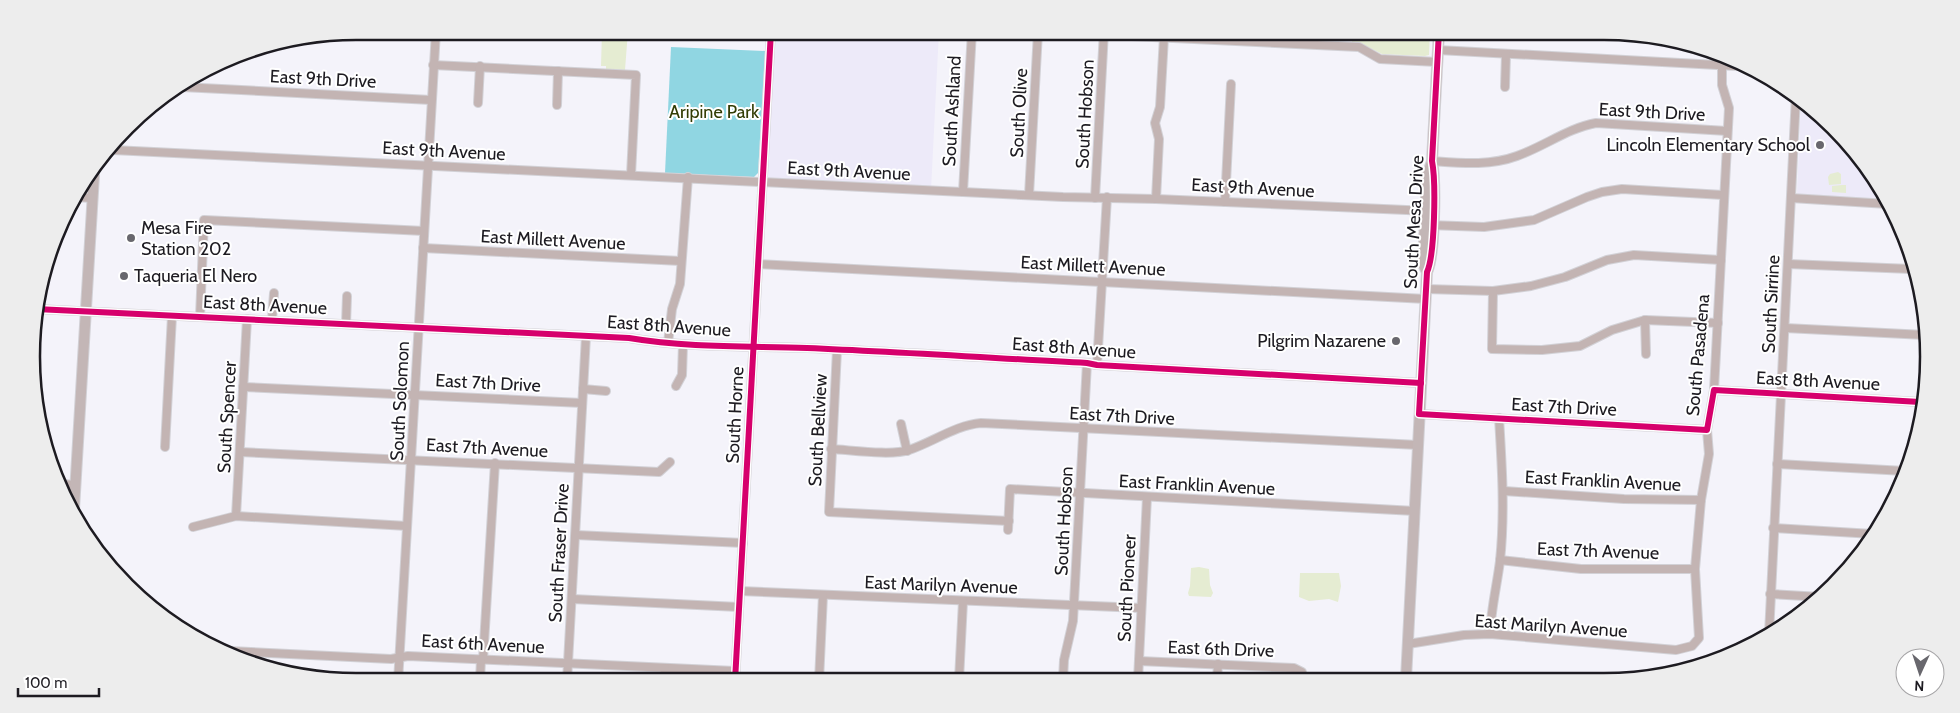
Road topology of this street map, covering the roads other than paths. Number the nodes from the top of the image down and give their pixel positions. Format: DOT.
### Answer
graph roads {
  1 [pos="435,40"];
  2 [pos="770,40"];
  3 [pos="971,40"];
  4 [pos="1038,40"];
  5 [pos="1104,40"];
  6 [pos="1164,40"];
  7 [pos="1267,40"];
  8 [pos="1439,40"];
  9 [pos="1438,50"];
  10 [pos="1506,54"];
  11 [pos="1437,62"];
  12 [pos="433,65"];
  13 [pos="1722,65"];
  14 [pos="1728,65"];
  15 [pos="480,66"];
  16 [pos="558,71"];
  17 [pos="1231,84"];
  18 [pos="190,87"];
  19 [pos="1505,87"];
  20 [pos="431,100"];
  21 [pos="478,103"];
  22 [pos="557,105"];
  23 [pos="1796,105"];
  24 [pos="1728,132"];
  25 [pos="117,150"];
  26 [pos="1432,161"];
  27 [pos="428,165"];
  28 [pos="631,175"];
  29 [pos="688,177"];
  30 [pos="94,180"];
  31 [pos="762,181"];
  32 [pos="963,192"];
  33 [pos="1029,195"];
  34 [pos="1723,195"];
  35 [pos="82,197"];
  36 [pos="1107,197"];
  37 [pos="92,198"];
  38 [pos="1095,198"];
  39 [pos="1791,198"];
  40 [pos="1156,199"];
  41 [pos="1225,202"];
  42 [pos="1881,204"];
  43 [pos="1429,211"];
  44 [pos="1429,225"];
  45 [pos="424,231"];
  46 [pos="423,248"];
  47 [pos="1721,260"];
  48 [pos="681,261"];
  49 [pos="758,264"];
  50 [pos="1788,264"];
  51 [pos="1907,269"];
  52 [pos="1102,282"];
  53 [pos="1493,291"];
  54 [pos="274,293"];
  55 [pos="1426,294"];
  56 [pos="347,296"];
  57 [pos="44,309"];
  58 [pos="85,311"];
  59 [pos="172,316"];
  60 [pos="200,317"];
  61 [pos="247,319"];
  62 [pos="272,320"];
  63 [pos="1645,320"];
  64 [pos="1718,323"];
  65 [pos="346,324"];
  66 [pos="419,328"];
  67 [pos="1785,328"];
  68 [pos="1919,335"];
  69 [pos="586,336"];
  70 [pos="668,343"];
  71 [pos="683,344"];
  72 [pos="754,346"];
  73 [pos="1580,346"];
  74 [pos="837,350"];
  75 [pos="1583,354"];
  76 [pos="1646,354"];
  77 [pos="1087,362"];
  78 [pos="1097,365"];
  79 [pos="1421,382"];
  80 [pos="676,386"];
  81 [pos="243,387"];
  82 [pos="583,389"];
  83 [pos="1714,390"];
  84 [pos="606,391"];
  85 [pos="415,394"];
  86 [pos="1781,394"];
  87 [pos="1916,402"];
  88 [pos="582,403"];
  89 [pos="1419,414"];
  90 [pos="1499,418"];
  91 [pos="901,424"];
  92 [pos="1083,428"];
  93 [pos="1707,430"];
  94 [pos="1418,446"];
  95 [pos="164,447"];
  96 [pos="831,449"];
  97 [pos="907,451"];
  98 [pos="240,452"];
  99 [pos="411,459"];
  100 [pos="670,462"];
  101 [pos="495,463"];
  102 [pos="1777,464"];
  103 [pos="578,468"];
  104 [pos="1899,471"];
  105 [pos="67,484"];
  106 [pos="75,485"];
  107 [pos="1504,491"];
  108 [pos="1080,494"];
  109 [pos="1147,497"];
  110 [pos="74,499"];
  111 [pos="1700,500"];
  112 [pos="942,508"];
  113 [pos="1415,511"];
  114 [pos="236,516"];
  115 [pos="942,518"];
  116 [pos="1009,521"];
  117 [pos="194,526"];
  118 [pos="407,526"];
  119 [pos="1773,528"];
  120 [pos="1008,530"];
  121 [pos="1866,534"];
  122 [pos="576,535"];
  123 [pos="743,543"];
  124 [pos="1500,560"];
  125 [pos="1695,569"];
  126 [pos="740,591"];
  127 [pos="1770,594"];
  128 [pos="823,595"];
  129 [pos="1809,596"];
  130 [pos="572,599"];
  131 [pos="963,601"];
  132 [pos="1074,605"];
  133 [pos="739,607"];
  134 [pos="1141,608"];
  135 [pos="1768,627"];
  136 [pos="1490,634"];
  137 [pos="1408,644"];
  138 [pos="1692,646"];
  139 [pos="245,653"];
  140 [pos="400,657"];
  141 [pos="482,660"];
  142 [pos="1139,661"];
  143 [pos="568,664"];
  144 [pos="1218,664"];
  145 [pos="665,668"];
  146 [pos="735,671"];
  147 [pos="399,673"];
  148 [pos="481,673"];
  149 [pos="567,673"];
  150 [pos="665,673"];
  151 [pos="819,673"];
  152 [pos="959,673"];
  153 [pos="1063,673"];
  154 [pos="1138,673"];
  155 [pos="1217,673"];
  156 [pos="1299,673"];
  157 [pos="1406,673"];
  1 -- 12 [label="street, South Solomon"];
  2 -- 31 [label="street, South Horne"];
  3 -- 32 [label="street, South Ashland"];
  4 -- 33 [label="street, South Olive"];
  5 -- 38 [label="street, South Hobson"];
  6 -- 40 [label="street"];
  7 -- 11 [label="street"];
  8 -- 9 [label="main road, South Mesa Drive"];
  9 -- 10 [label="street"];
  9 -- 11 [label="main road, South Mesa Drive"];
  10 -- 13 [label="street"];
  10 -- 19 [label="street"];
  11 -- 26 [label="main road, South Mesa Drive"];
  12 -- 15 [label="street"];
  12 -- 20 [label="street, South Solomon"];
  13 -- 14 [label="street"];
  13 -- 24 [label="street, South Pasadena"];
  15 -- 16 [label="street"];
  15 -- 21 [label="street"];
  16 -- 22 [label="street"];
  16 -- 28 [label="street"];
  17 -- 41 [label="street"];
  18 -- 20 [label="street, East 9th Drive"];
  20 -- 27 [label="street, South Solomon"];
  23 -- 39 [label="street, South Sirrine"];
  24 -- 26 [label="street, East 9th Drive"];
  24 -- 34 [label="street, South Pasadena"];
  25 -- 27 [label="street, East 9th Avenue"];
  26 -- 43 [label="main road, South Mesa Drive"];
  27 -- 28 [label="street, East 9th Avenue"];
  27 -- 45 [label="street, South Solomon"];
  28 -- 29 [label="street, East 9th Avenue"];
  29 -- 31 [label="street, East 9th Avenue"];
  29 -- 48 [label="street"];
  30 -- 37 [label="main road"];
  31 -- 32 [label="street, East 9th Avenue"];
  31 -- 49 [label="street, South Horne"];
  32 -- 33 [label="street, East 9th Avenue"];
  33 -- 38 [label="street, East 9th Avenue"];
  34 -- 44 [label="street"];
  34 -- 47 [label="street, South Pasadena"];
  35 -- 37 [label="street"];
  36 -- 38 [label="street, East 9th Avenue"];
  36 -- 40 [label="street, East 9th Avenue"];
  36 -- 52 [label="street"];
  37 -- 58 [label="main road"];
  39 -- 42 [label="street"];
  39 -- 50 [label="street, South Sirrine"];
  40 -- 41 [label="street, East 9th Avenue"];
  41 -- 43 [label="street, East 9th Avenue"];
  43 -- 44 [label="main road, South Mesa Drive"];
  44 -- 55 [label="main road, South Mesa Drive"];
  45 -- 46 [label="street, South Solomon"];
  45 -- 60 [label="street"];
  46 -- 48 [label="street, East Millett Avenue"];
  46 -- 66 [label="street, South Solomon"];
  47 -- 53 [label="street, East Millett Avenue"];
  47 -- 64 [label="street, South Pasadena"];
  48 -- 70 [label="street"];
  49 -- 52 [label="street, East Millett Avenue"];
  49 -- 72 [label="street, South Horne"];
  50 -- 51 [label="street"];
  50 -- 67 [label="street, South Sirrine"];
  52 -- 55 [label="street, East Millett Avenue"];
  52 -- 78 [label="street"];
  53 -- 55 [label="street, East Millett Avenue"];
  53 -- 73 [label="street"];
  54 -- 62 [label="street"];
  55 -- 79 [label="main road, South Mesa Drive"];
  56 -- 65 [label="street"];
  57 -- 58 [label="street, East 8th Avenue"];
  58 -- 59 [label="street, East 8th Avenue"];
  58 -- 106 [label="main road"];
  59 -- 60 [label="street, East 8th Avenue"];
  59 -- 95 [label="street"];
  60 -- 61 [label="street, East 8th Avenue"];
  61 -- 62 [label="street, East 8th Avenue"];
  61 -- 81 [label="street, South Spencer"];
  62 -- 65 [label="street, East 8th Avenue"];
  63 -- 64 [label="street"];
  63 -- 73 [label="street"];
  63 -- 76 [label="street"];
  64 -- 83 [label="street, South Pasadena"];
  65 -- 66 [label="street, East 8th Avenue"];
  66 -- 69 [label="street, East 8th Avenue"];
  66 -- 85 [label="street, South Solomon"];
  67 -- 68 [label="street"];
  67 -- 86 [label="street, South Sirrine"];
  69 -- 70 [label="street, East 8th Avenue"];
  69 -- 82 [label="street, South Fraser Drive"];
  70 -- 71 [label="street, East 8th Avenue"];
  71 -- 72 [label="street, East 8th Avenue"];
  71 -- 80 [label="street"];
  72 -- 74 [label="street, East 8th Avenue"];
  72 -- 123 [label="street, South Horne"];
  73 -- 75 [label="street"];
  74 -- 77 [label="street, East 8th Avenue"];
  74 -- 96 [label="street, South Bellview"];
  77 -- 78 [label="street, East 8th Avenue"];
  77 -- 92 [label="street, South Hobson"];
  78 -- 79 [label="street, East 8th Avenue"];
  79 -- 89 [label="main road, South Mesa Drive"];
  81 -- 85 [label="street, East 7th Drive"];
  81 -- 98 [label="street, South Spencer"];
  82 -- 84 [label="street"];
  82 -- 88 [label="street, South Fraser Drive"];
  83 -- 86 [label="street, East 8th Avenue"];
  83 -- 93 [label="street, South Pasadena"];
  85 -- 88 [label="street, East 7th Drive"];
  85 -- 99 [label="street, South Solomon"];
  86 -- 87 [label="street, East 8th Avenue"];
  86 -- 102 [label="street, South Sirrine"];
  88 -- 103 [label="street, South Fraser Drive"];
  89 -- 90 [label="street, East 7th Drive"];
  89 -- 94 [label="main road, South Mesa Drive"];
  90 -- 93 [label="street, East 7th Drive"];
  90 -- 107 [label="street"];
  91 -- 97 [label="street"];
  92 -- 94 [label="street, East 7th Drive"];
  92 -- 97 [label="street, East 7th Drive"];
  92 -- 108 [label="street, South Hobson"];
  93 -- 111 [label="street, South Pasadena"];
  94 -- 113 [label="main road, South Mesa Drive"];
  96 -- 97 [label="street, East 7th Drive"];
  96 -- 115 [label="street, South Bellview"];
  98 -- 99 [label="street, East 7th Avenue"];
  98 -- 114 [label="street, South Spencer"];
  99 -- 101 [label="street, East 7th Avenue"];
  99 -- 118 [label="street, South Solomon"];
  100 -- 103 [label="street, East 7th Avenue"];
  101 -- 103 [label="street, East 7th Avenue"];
  101 -- 141 [label="street"];
  102 -- 104 [label="street"];
  102 -- 119 [label="street, South Sirrine"];
  103 -- 122 [label="street, South Fraser Drive"];
  105 -- 106 [label="street"];
  106 -- 110 [label="main road"];
  107 -- 111 [label="street, East Franklin Avenue"];
  107 -- 124 [label="street"];
  108 -- 109 [label="street, East Franklin Avenue"];
  108 -- 116 [label="street, East Franklin Avenue"];
  108 -- 132 [label="street, South Hobson"];
  109 -- 113 [label="street, East Franklin Avenue"];
  109 -- 134 [label="street, South Pioneer"];
  111 -- 125 [label="street, South Pasadena"];
  112 -- 115 [label="street"];
  113 -- 137 [label="main road, South Mesa Drive"];
  114 -- 117 [label="street"];
  114 -- 118 [label="street"];
  115 -- 116 [label="street"];
  116 -- 120 [label="street, East Franklin Avenue"];
  118 -- 140 [label="street, South Solomon"];
  119 -- 121 [label="street"];
  119 -- 127 [label="street, South Sirrine"];
  122 -- 123 [label="street"];
  122 -- 130 [label="street, South Fraser Drive"];
  123 -- 126 [label="street, South Horne"];
  124 -- 125 [label="street, East 7th Avenue"];
  124 -- 136 [label="street"];
  125 -- 138 [label="street, South Pasadena"];
  126 -- 128 [label="street, East Marilyn Avenue"];
  126 -- 133 [label="street, South Horne"];
  127 -- 129 [label="street"];
  127 -- 135 [label="street, South Sirrine"];
  128 -- 131 [label="street, East Marilyn Avenue"];
  128 -- 151 [label="street"];
  130 -- 133 [label="street"];
  130 -- 143 [label="street, South Fraser Drive"];
  131 -- 132 [label="street, East Marilyn Avenue"];
  131 -- 152 [label="street"];
  132 -- 134 [label="street, East Marilyn Avenue"];
  132 -- 153 [label="street, South Hobson"];
  133 -- 146 [label="street, South Horne"];
  134 -- 142 [label="street, South Pioneer"];
  136 -- 137 [label="street, East Marilyn Avenue"];
  136 -- 138 [label="street, East Marilyn Avenue"];
  137 -- 157 [label="main road, South Mesa Drive"];
  139 -- 140 [label="street, East 6th Avenue"];
  140 -- 141 [label="street, East 6th Avenue"];
  140 -- 147 [label="street, South Solomon"];
  141 -- 143 [label="street, East 6th Avenue"];
  141 -- 148 [label="street"];
  142 -- 144 [label="street, East 6th Drive"];
  142 -- 154 [label="street, South Pioneer"];
  143 -- 145 [label="street, East 6th Avenue"];
  143 -- 149 [label="street, South Fraser Drive"];
  144 -- 155 [label="street"];
  144 -- 156 [label="street, East 6th Drive"];
  145 -- 146 [label="street, East 6th Avenue"];
  145 -- 150 [label="street"];
}
